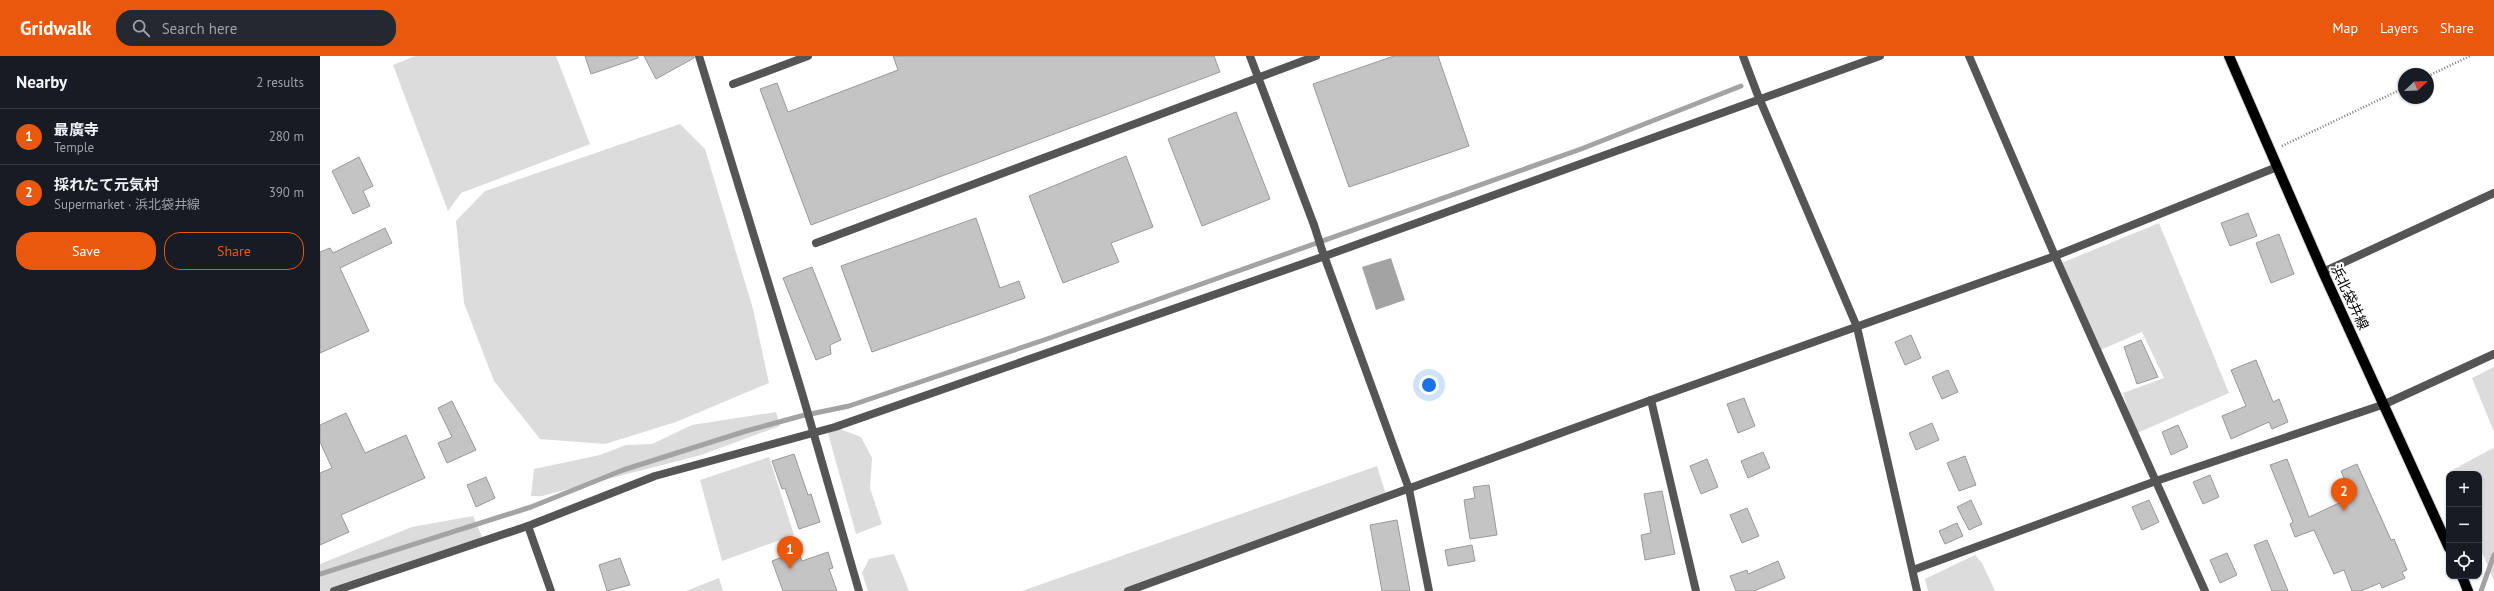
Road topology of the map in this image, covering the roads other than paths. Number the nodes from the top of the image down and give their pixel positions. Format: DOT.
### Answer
graph roads {
  1 [pos="698,56"];
  2 [pos="808,56"];
  3 [pos="1250,56"];
  4 [pos="1316,56"];
  5 [pos="1743,56"];
  6 [pos="1880,56"];
  7 [pos="1969,56"];
  8 [pos="2229,56"];
  9 [pos="1257,77"];
  10 [pos="732,84"];
  11 [pos="1758,96"];
  12 [pos="2277,167"];
  13 [pos="2494,193"];
  14 [pos="816,243"];
  15 [pos="1324,253"];
  16 [pos="2055,256"];
  17 [pos="2323,272"];
  18 [pos="1857,327"];
  19 [pos="2494,354"];
  20 [pos="1651,400"];
  21 [pos="2384,404"];
  22 [pos="814,434"];
  23 [pos="2156,481"];
  24 [pos="1409,489"];
  25 [pos="528,526"];
  26 [pos="2447,543"];
  27 [pos="1913,570"];
  28 [pos="2463,579"];
  29 [pos="334,591"];
  30 [pos="551,591"];
  31 [pos="858,591"];
  32 [pos="1128,591"];
  33 [pos="1429,591"];
  34 [pos="1696,591"];
  35 [pos="1917,591"];
  36 [pos="2205,591"];
  37 [pos="2468,591"];
  1 -- 22 [label="street"];
  2 -- 10 [label="street"];
  3 -- 9 [label="street"];
  4 -- 9 [label="street"];
  5 -- 11 [label="street"];
  6 -- 11 [label="street"];
  7 -- 16 [label="street"];
  8 -- 12 [label="main road, 浜北袋井線"];
  9 -- 14 [label="street"];
  9 -- 15 [label="street"];
  11 -- 15 [label="street"];
  11 -- 18 [label="street"];
  12 -- 16 [label="street"];
  12 -- 17 [label="main road, 浜北袋井線"];
  13 -- 17 [label="street"];
  15 -- 22 [label="street"];
  15 -- 24 [label="street"];
  16 -- 18 [label="street"];
  16 -- 23 [label="street"];
  17 -- 21 [label="main road, 浜北袋井線"];
  18 -- 20 [label="street"];
  18 -- 27 [label="street"];
  19 -- 21 [label="street"];
  20 -- 24 [label="street"];
  20 -- 34 [label="street"];
  21 -- 23 [label="street"];
  21 -- 26 [label="main road, 浜北袋井線"];
  22 -- 25 [label="street"];
  22 -- 31 [label="street"];
  23 -- 27 [label="street"];
  23 -- 36 [label="street"];
  24 -- 32 [label="street"];
  24 -- 33 [label="street"];
  25 -- 29 [label="street"];
  25 -- 30 [label="street"];
  27 -- 35 [label="street"];
  28 -- 37 [label="main road"];
}
